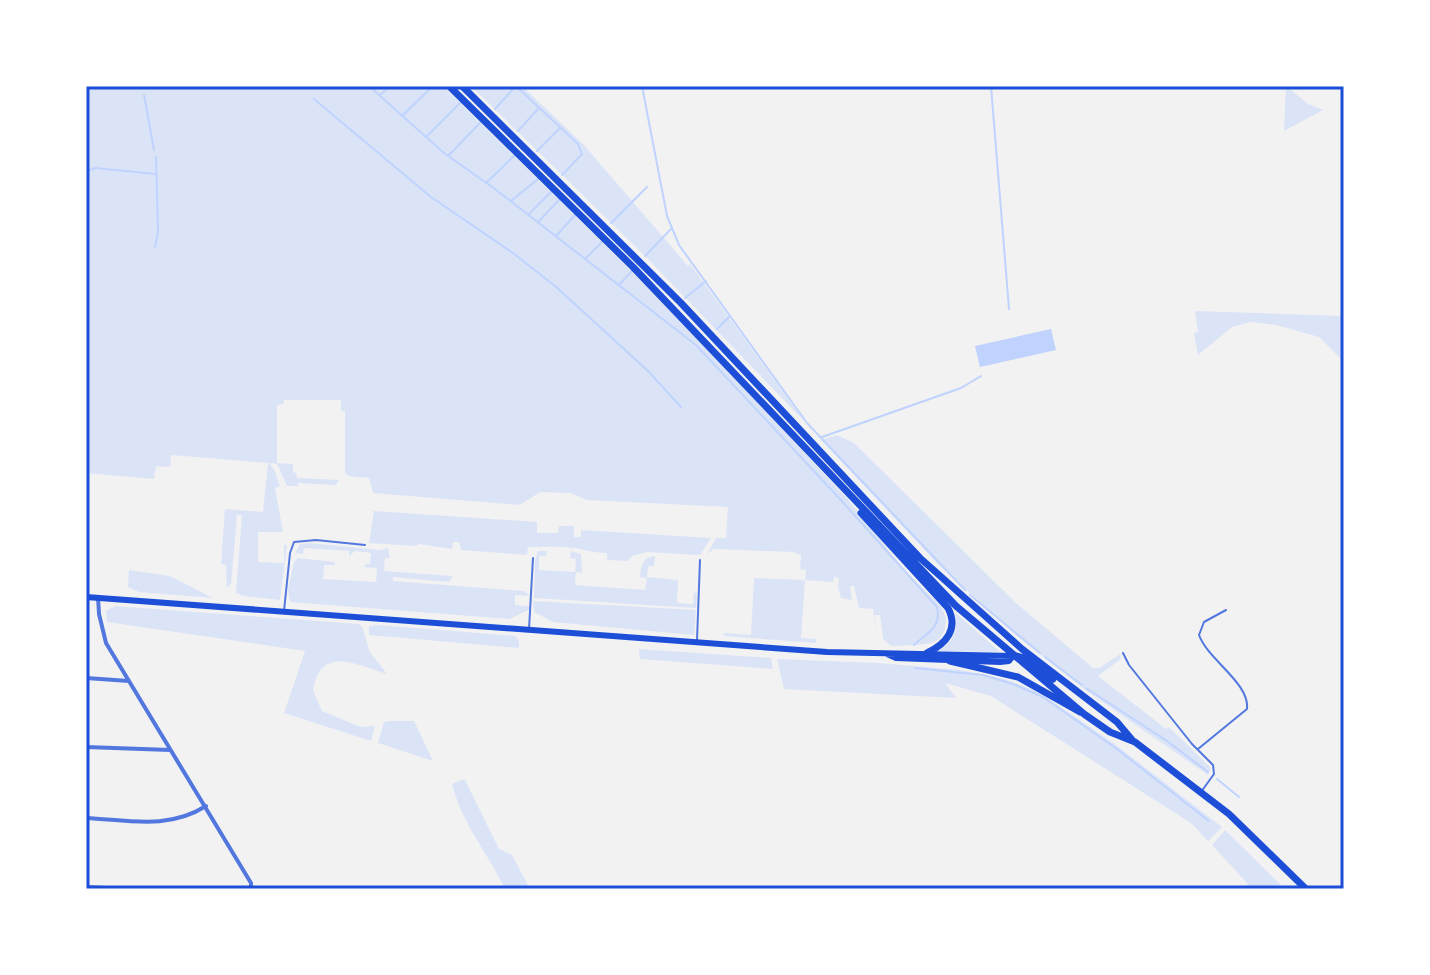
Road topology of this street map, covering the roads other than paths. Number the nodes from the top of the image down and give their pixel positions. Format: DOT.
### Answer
graph roads {
  1 [pos="449,86"];
  2 [pos="462,86"];
  3 [pos="827,471"];
  4 [pos="365,545"];
  5 [pos="533,558"];
  6 [pos="920,558"];
  7 [pos="700,560"];
  8 [pos="86,597"];
  9 [pos="98,597"];
  10 [pos="1226,610"];
  11 [pos="284,612"];
  12 [pos="529,630"];
  13 [pos="1009,638"];
  14 [pos="697,641"];
  15 [pos="927,653"];
  16 [pos="1123,653"];
  17 [pos="887,654"];
  18 [pos="1014,654"];
  19 [pos="950,661"];
  20 [pos="86,678"];
  21 [pos="129,681"];
  22 [pos="1092,704"];
  23 [pos="1084,714"];
  24 [pos="1135,742"];
  25 [pos="86,747"];
  26 [pos="1198,749"];
  27 [pos="170,750"];
  28 [pos="1201,792"];
  29 [pos="206,806"];
  30 [pos="86,818"];
  31 [pos="251,886"];
  32 [pos="86,887"];
  33 [pos="124,889"];
  34 [pos="1306,889"];
  1 -- 3 [label="highway"];
  2 -- 6 [label="highway"];
  3 -- 15 [label="highway"];
  3 -- 18 [label="highway"];
  4 -- 11 [label="lane"];
  5 -- 12 [label="lane"];
  6 -- 13 [label="highway"];
  6 -- 18 [label="highway"];
  7 -- 14 [label="lane"];
  8 -- 9 [label="main road"];
  9 -- 11 [label="main road"];
  9 -- 21 [label="street"];
  10 -- 26 [label="lane"];
  11 -- 12 [label="main road"];
  12 -- 14 [label="main road"];
  13 -- 18 [label="highway"];
  13 -- 22 [label="highway"];
  14 -- 17 [label="main road"];
  15 -- 17 [label="main road"];
  15 -- 18 [label="main road"];
  16 -- 26 [label="lane"];
  17 -- 19 [label="main road"];
  18 -- 19 [label="main road"];
  18 -- 22 [label="highway"];
  18 -- 23 [label="highway"];
  19 -- 23 [label="highway"];
  20 -- 21 [label="street"];
  21 -- 27 [label="street"];
  22 -- 24 [label="highway"];
  23 -- 24 [label="highway"];
  24 -- 28 [label="highway"];
  25 -- 27 [label="street"];
  26 -- 28 [label="lane"];
  27 -- 29 [label="street"];
  28 -- 34 [label="highway"];
  29 -- 30 [label="street"];
  29 -- 31 [label="street"];
  32 -- 33 [label="street"];
}
